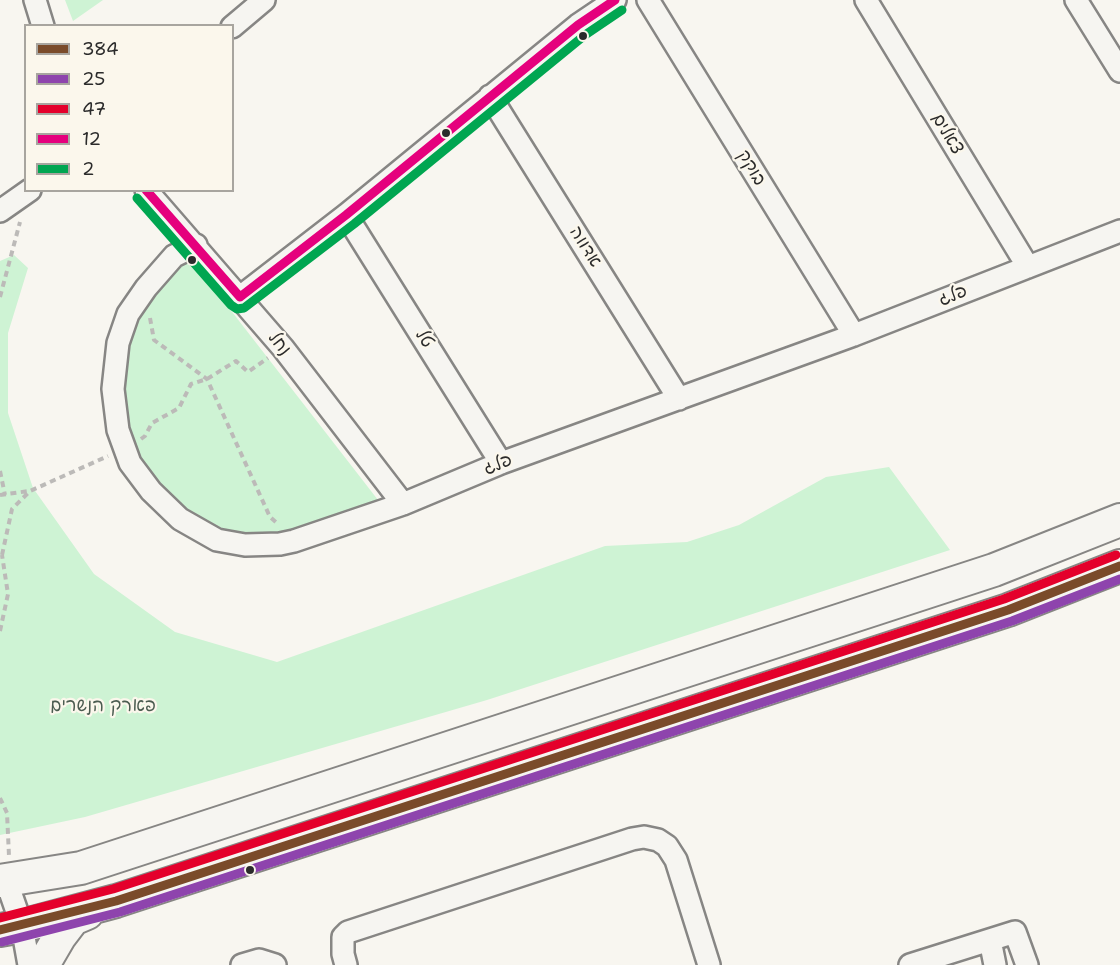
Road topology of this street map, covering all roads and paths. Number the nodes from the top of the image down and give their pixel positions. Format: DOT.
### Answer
graph roads {
  1 [pos="35,0"];
  2 [pos="264,0"];
  3 [pos="615,0"];
  4 [pos="648,0"];
  5 [pos="866,0"];
  6 [pos="1076,0"];
  7 [pos="43,24"];
  8 [pos="234,25"];
  9 [pos="1120,71"];
  10 [pos="490,96"];
  11 [pos="28,192"];
  12 [pos="29,192"];
  13 [pos="148,192"];
  14 [pos="0,211"];
  15 [pos="346,215"];
  16 [pos="1120,231"];
  17 [pos="196,245"];
  18 [pos="1028,267"];
  19 [pos="146,288"];
  20 [pos="0,297"];
  21 [pos="240,297"];
  22 [pos="854,335"];
  23 [pos="679,399"];
  24 [pos="501,463"];
  25 [pos="0,471"];
  26 [pos="30,490"];
  27 [pos="3,495"];
  28 [pos="403,504"];
  29 [pos="1120,520"];
  30 [pos="294,541"];
  31 [pos="0,551"];
  32 [pos="1120,566"];
  33 [pos="0,631"];
  34 [pos="0,798"];
  35 [pos="3,881"];
  36 [pos="116,901"];
  37 [pos="7,923"];
  38 [pos="990,940"];
  39 [pos="28,965"];
  40 [pos="43,965"];
  41 [pos="242,965"];
  42 [pos="275,965"];
  43 [pos="346,965"];
  44 [pos="709,965"];
  45 [pos="910,965"];
  46 [pos="995,965"];
  47 [pos="1027,965"];
  1 -- 7 [label="street"];
  2 -- 8 [label="street"];
  3 -- 10 [label="street"];
  4 -- 22 [label="street, בוקק"];
  5 -- 18 [label="street, צאלים"];
  6 -- 9 [label="street"];
  10 -- 15 [label="street"];
  10 -- 23 [label="street, אדווה"];
  11 -- 14 [label="street"];
  12 -- 20 [label="path"];
  13 -- 17 [label="street, נחל"];
  15 -- 21 [label="street"];
  15 -- 24 [label="street, טל"];
  16 -- 18 [label="street, פלג"];
  17 -- 19 [label="street, פלג"];
  17 -- 21 [label="street, נחל"];
  18 -- 22 [label="street, פלג"];
  19 -- 30 [label="path"];
  19 -- 30 [label="street, פלג"];
  21 -- 28 [label="street, נחל"];
  22 -- 23 [label="street, פלג"];
  23 -- 24 [label="street, פלג"];
  24 -- 28 [label="street, פלג"];
  25 -- 27 [label="path"];
  26 -- 27 [label="path"];
  28 -- 30 [label="street, פלג"];
  29 -- 35 [label="highway"];
  31 -- 33 [label="path"];
  32 -- 36 [label="highway"];
  34 -- 35 [label="path"];
  35 -- 37 [label="street"];
  36 -- 37 [label="highway"];
  36 -- 40 [label="highway"];
  37 -- 39 [label="street"];
  38 -- 45 [label="street"];
  38 -- 46 [label="street"];
  38 -- 47 [label="street"];
  41 -- 42 [label="street"];
  43 -- 44 [label="street"];
}
